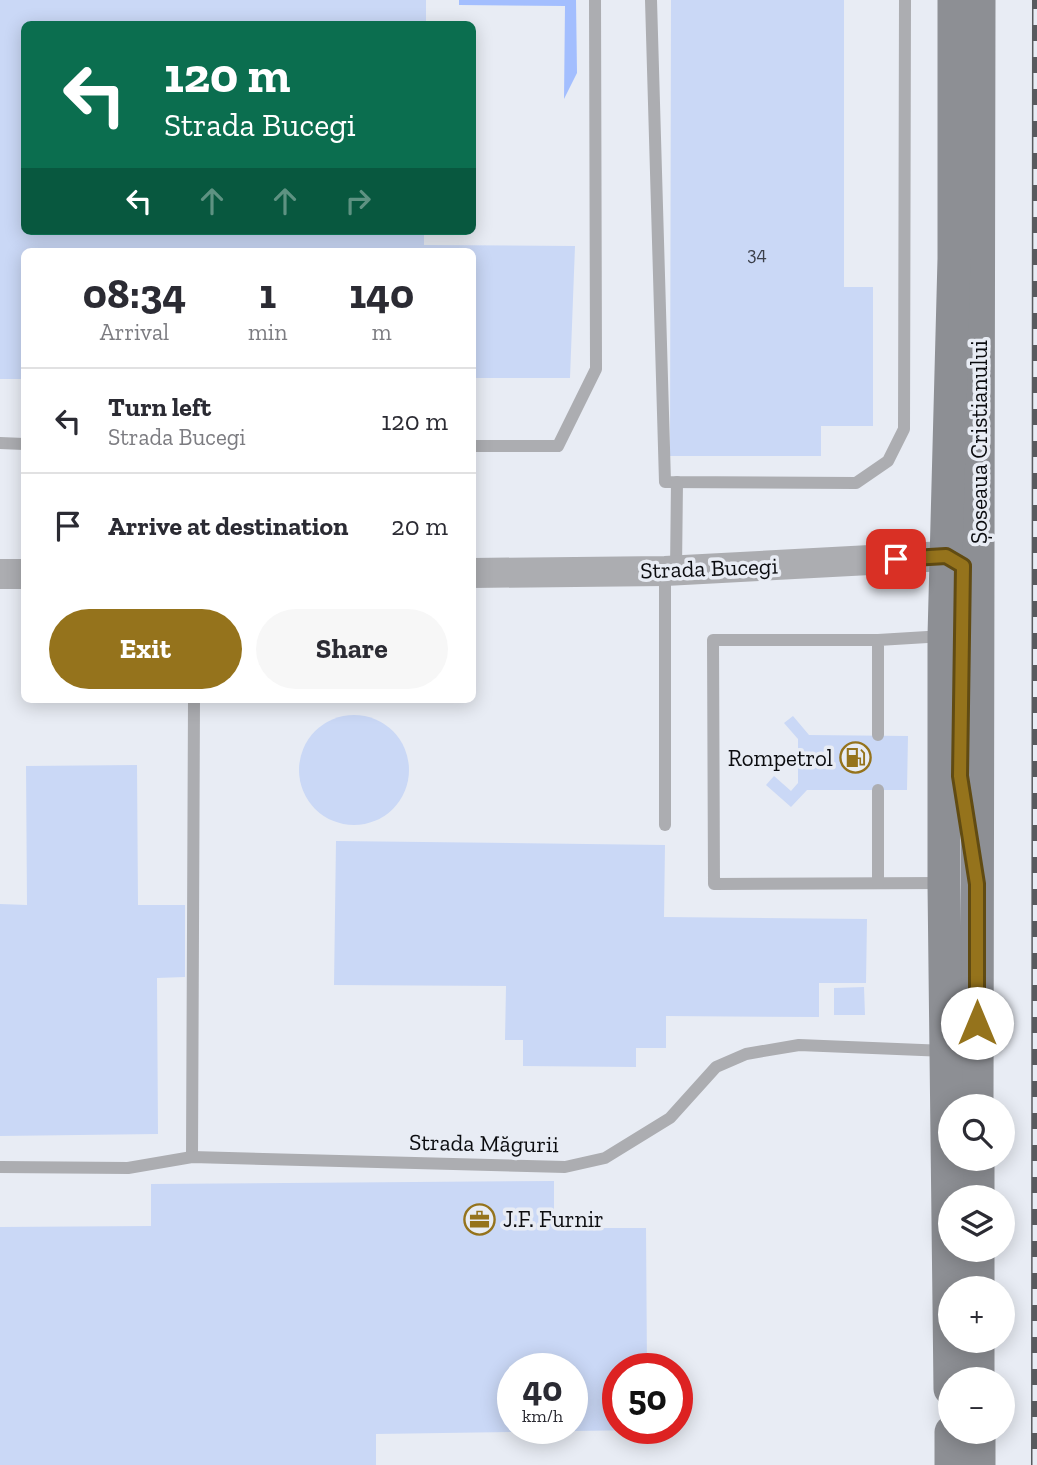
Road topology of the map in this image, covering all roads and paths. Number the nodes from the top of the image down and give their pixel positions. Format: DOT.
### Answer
graph roads {
  1 [pos="595,0"];
  2 [pos="651,0"];
  3 [pos="905,0"];
  4 [pos="954,0"];
  5 [pos="979,0"];
  6 [pos="0,443"];
  7 [pos="21,444"];
  8 [pos="476,446"];
  9 [pos="677,482"];
  10 [pos="946,556"];
  11 [pos="671,571"];
  12 [pos="476,573"];
  13 [pos="0,574"];
  14 [pos="21,574"];
  15 [pos="944,636"];
  16 [pos="878,640"];
  17 [pos="194,703"];
  18 [pos="878,735"];
  19 [pos="878,790"];
  20 [pos="665,825"];
  21 [pos="878,883"];
  22 [pos="960,884"];
  23 [pos="946,1051"];
  24 [pos="976,1094"];
  25 [pos="192,1157"];
  26 [pos="0,1167"];
  27 [pos="950,1367"];
  28 [pos="951,1444"];
  29 [pos="979,1444"];
  30 [pos="951,1465"];
  31 [pos="979,1465"];
  1 -- 8 [label="lane"];
  2 -- 9 [label="lane"];
  3 -- 9 [label="lane"];
  4 -- 10 [label="main road, Șoseaua Cristianului"];
  5 -- 22 [label="main road, Șoseaua Cristianului"];
  6 -- 7 [label="lane"];
  9 -- 11 [label="lane"];
  10 -- 11 [label="street, Strada Bucegi"];
  10 -- 15 [label="main road, Șoseaua Cristianului"];
  10 -- 22 [label="main road, Șoseaua Cristianului"];
  11 -- 12 [label="street, Strada Bucegi"];
  11 -- 20 [label="lane"];
  13 -- 14 [label="street"];
  15 -- 16 [label="lane"];
  15 -- 22 [label="main road, Șoseaua Cristianului"];
  16 -- 18 [label="lane"];
  16 -- 21 [label="lane"];
  17 -- 25 [label="lane"];
  19 -- 21 [label="lane"];
  21 -- 22 [label="lane"];
  22 -- 23 [label="main road, Șoseaua Cristianului"];
  22 -- 24 [label="main road, Șoseaua Cristianului"];
  23 -- 25 [label="lane, Strada Măgurii"];
  23 -- 27 [label="main road, Șoseaua Cristianului"];
  25 -- 26 [label="lane, Strada Măgurii"];
  28 -- 30 [label="main road"];
  29 -- 31 [label="main road"];
}
